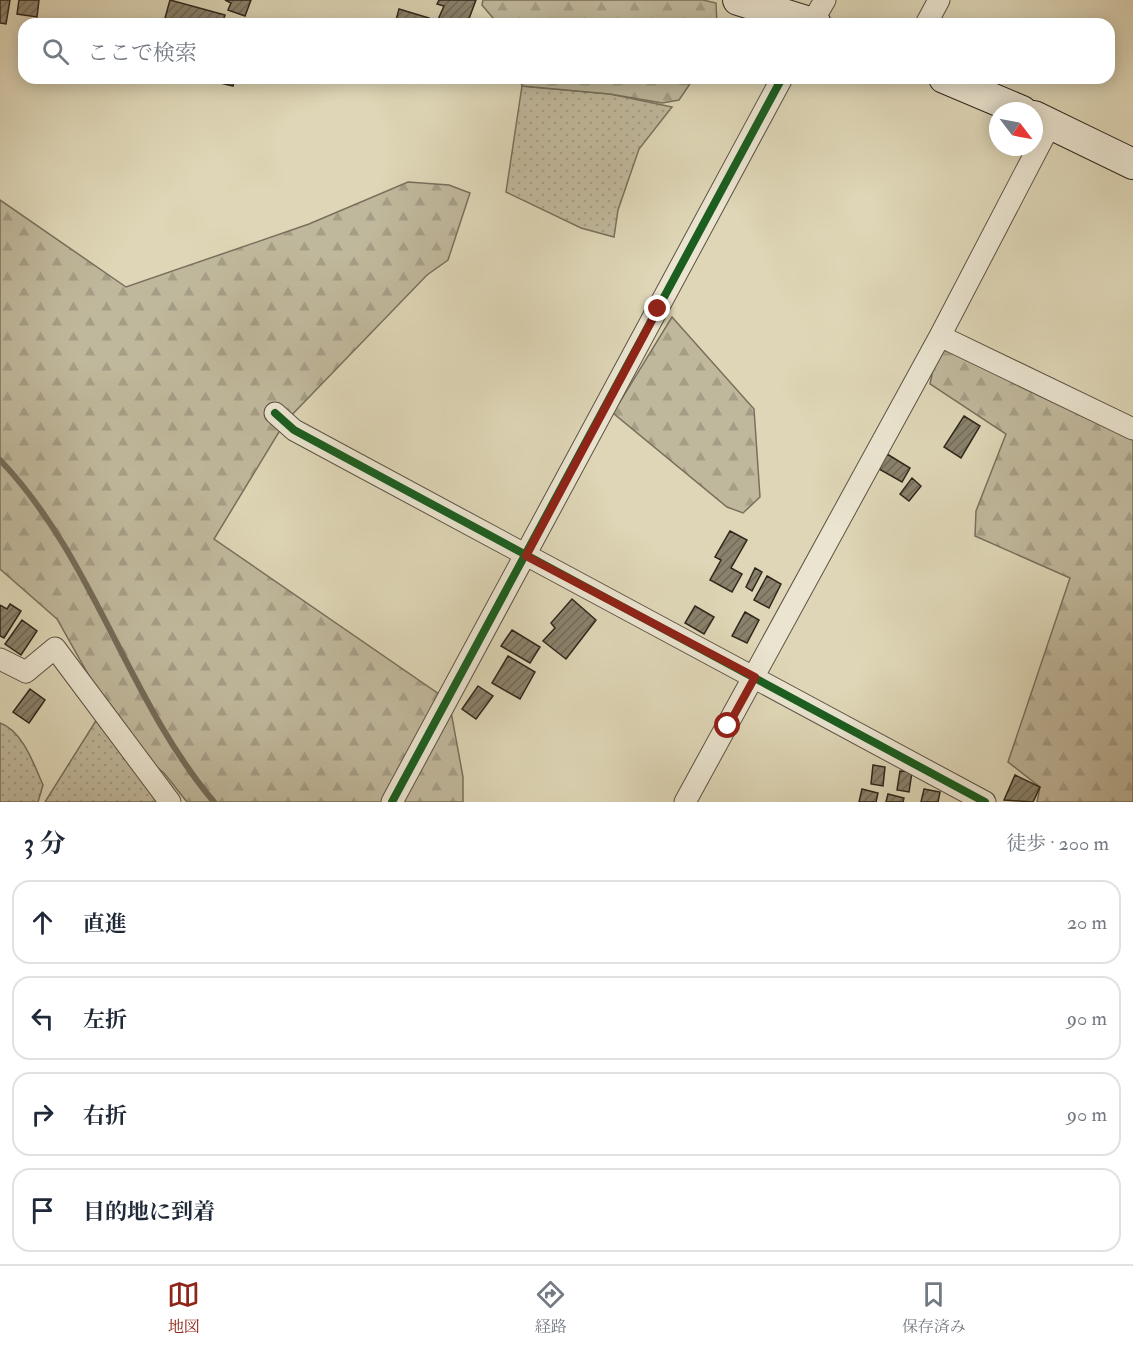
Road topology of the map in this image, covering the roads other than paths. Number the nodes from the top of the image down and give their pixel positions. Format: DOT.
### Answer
graph roads {
  1 [pos="738,0"];
  2 [pos="939,0"];
  3 [pos="816,18"];
  4 [pos="929,18"];
  5 [pos="779,84"];
  6 [pos="958,84"];
  7 [pos="1001,102"];
  8 [pos="1043,120"];
  9 [pos="1025,156"];
  10 [pos="1133,164"];
  11 [pos="940,336"];
  12 [pos="275,412"];
  13 [pos="1133,429"];
  14 [pos="526,556"];
  15 [pos="0,658"];
  16 [pos="755,677"];
  17 [pos="170,802"];
  18 [pos="392,802"];
  19 [pos="685,802"];
  20 [pos="985,802"];
  1 -- 3 [label="street"];
  2 -- 4 [label="street"];
  5 -- 14 [label="street"];
  6 -- 7 [label="street"];
  8 -- 10 [label="street"];
  9 -- 11 [label="street"];
  11 -- 13 [label="street"];
  11 -- 16 [label="street"];
  12 -- 14 [label="street"];
  14 -- 16 [label="street"];
  14 -- 18 [label="street"];
  15 -- 17 [label="street"];
  16 -- 19 [label="street"];
  16 -- 20 [label="street"];
}
